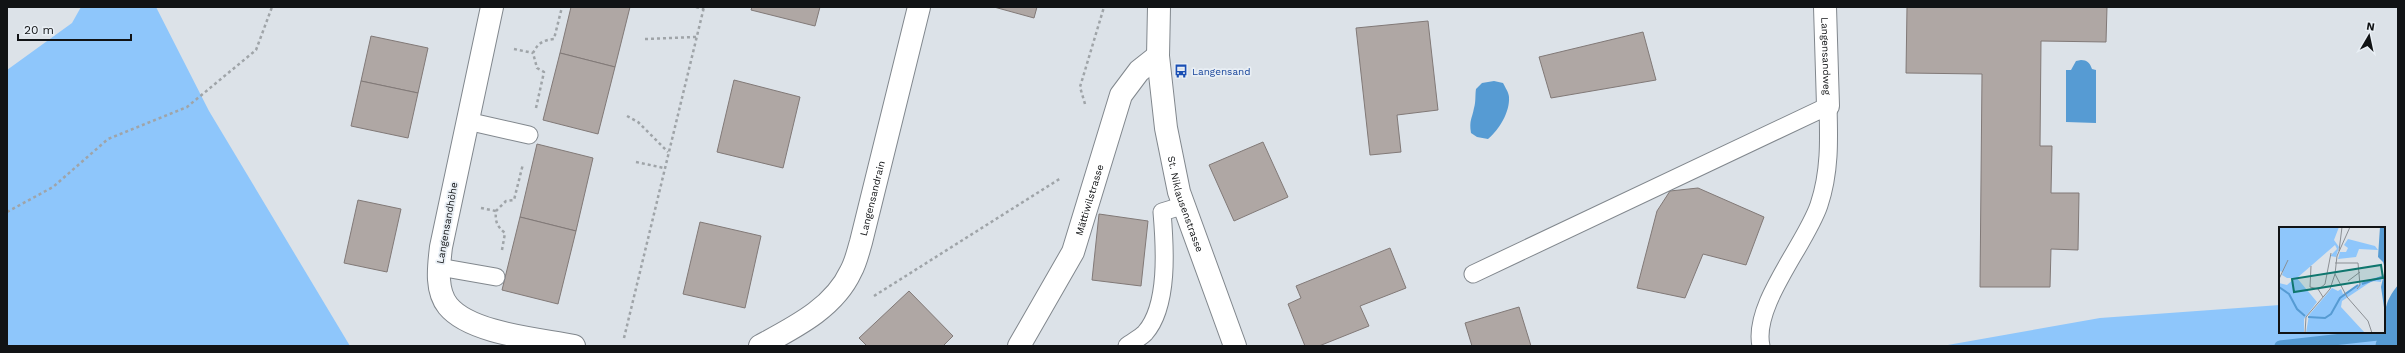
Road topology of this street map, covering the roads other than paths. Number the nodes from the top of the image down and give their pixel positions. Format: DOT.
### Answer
graph roads {
  1 [pos="492,7"];
  2 [pos="919,7"];
  3 [pos="1159,7"];
  4 [pos="1824,7"];
  5 [pos="1158,56"];
  6 [pos="1828,106"];
  7 [pos="466,121"];
  8 [pos="529,135"];
  9 [pos="1185,205"];
  10 [pos="439,267"];
  11 [pos="1473,274"];
  12 [pos="496,277"];
  13 [pos="574,346"];
  14 [pos="760,346"];
  15 [pos="1019,346"];
  16 [pos="1127,346"];
  17 [pos="1235,346"];
  18 [pos="1761,346"];
  1 -- 7 [label="street, Langensandhöhe"];
  2 -- 14 [label="street, Langensandrain"];
  3 -- 5 [label="street, St. Niklausenstrasse"];
  4 -- 6 [label="street, Langensandweg"];
  5 -- 9 [label="street, St. Niklausenstrasse"];
  5 -- 15 [label="street, Mättiwilstrasse"];
  6 -- 11 [label="lane"];
  6 -- 18 [label="lane"];
  7 -- 8 [label="lane"];
  7 -- 10 [label="street, Langensandhöhe"];
  9 -- 16 [label="lane"];
  9 -- 17 [label="street, St. Niklausenstrasse"];
  10 -- 12 [label="lane"];
  10 -- 13 [label="street, Langensandhöhe"];
}
